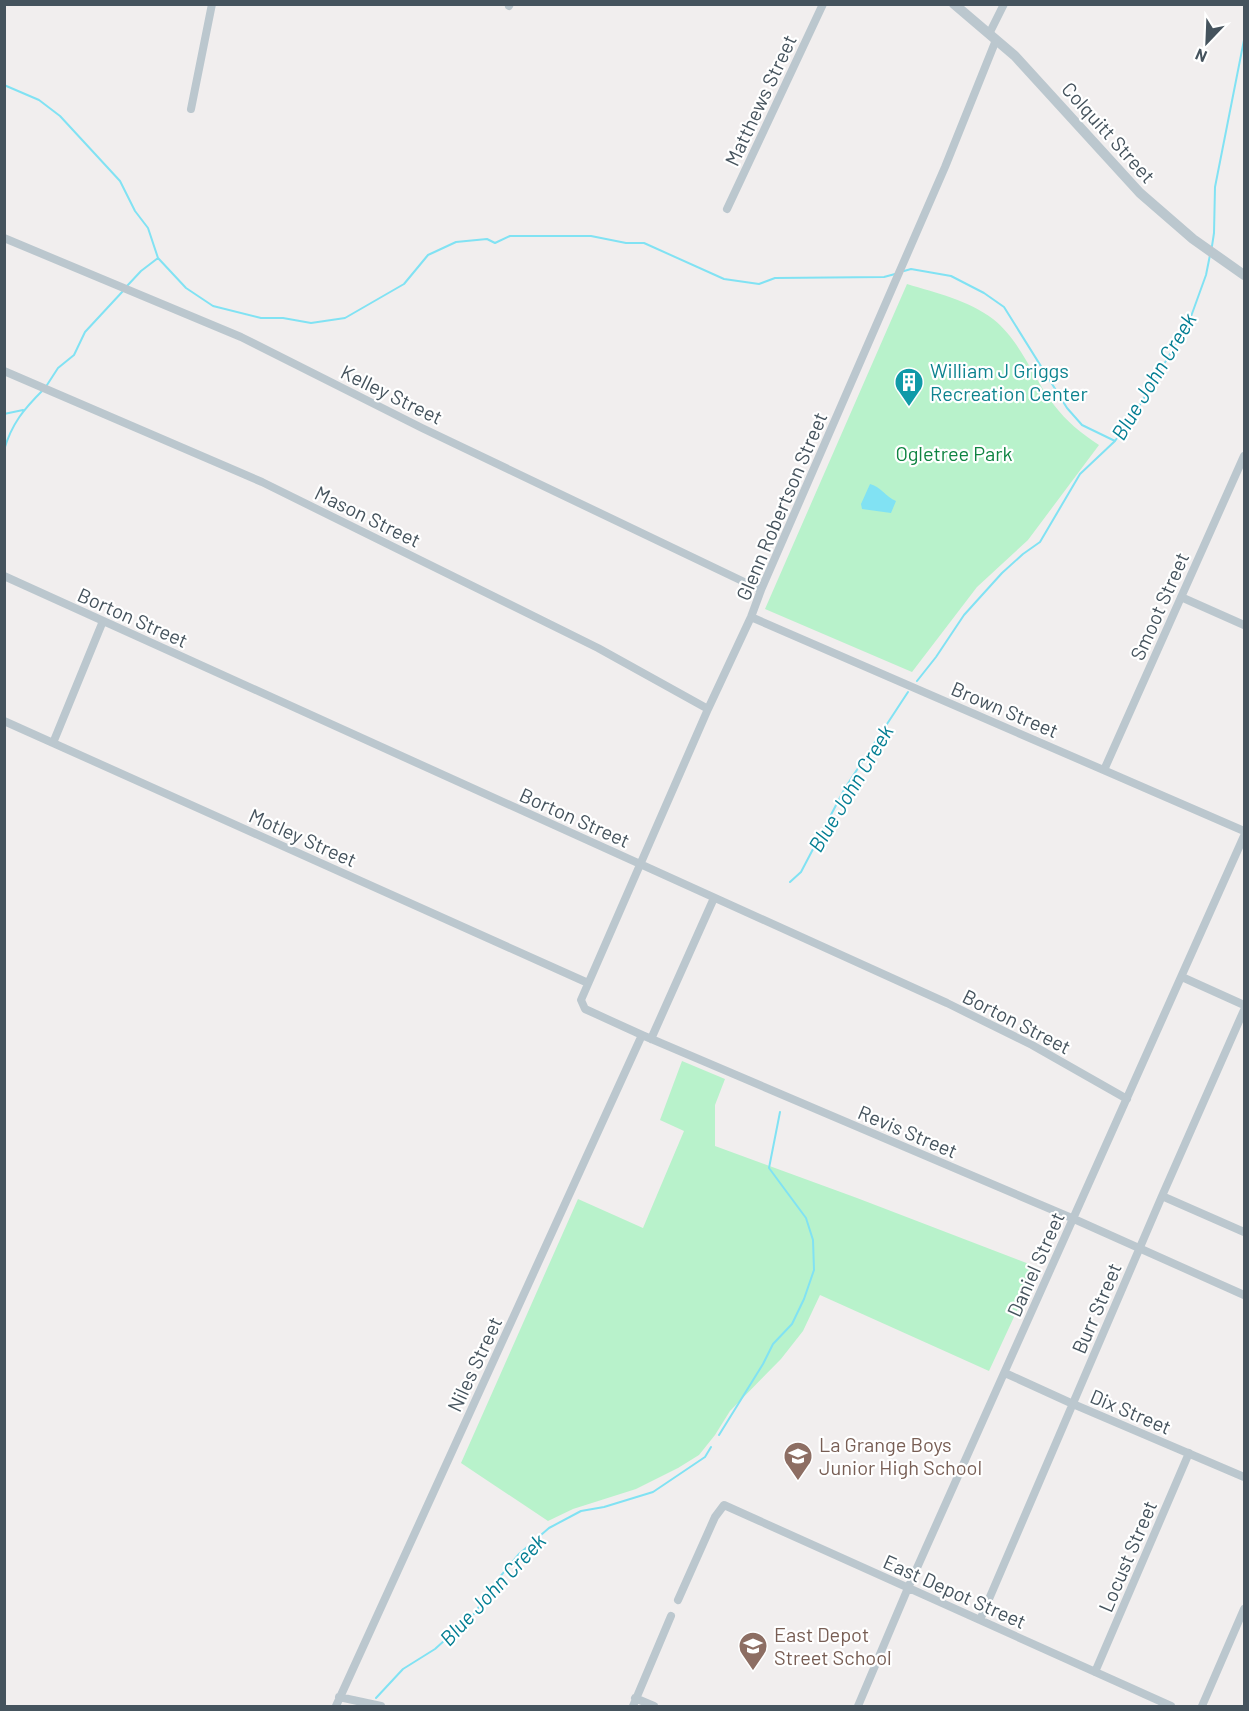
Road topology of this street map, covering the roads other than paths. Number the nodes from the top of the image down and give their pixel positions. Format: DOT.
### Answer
graph roads {
  1 [pos="212,4"];
  2 [pos="823,4"];
  3 [pos="954,4"];
  4 [pos="1004,4"];
  5 [pos="992,37"];
  6 [pos="191,109"];
  7 [pos="727,209"];
  8 [pos="4,238"];
  9 [pos="1245,275"];
  10 [pos="4,371"];
  11 [pos="1245,456"];
  12 [pos="4,576"];
  13 [pos="761,590"];
  14 [pos="1181,597"];
  15 [pos="752,617"];
  16 [pos="103,621"];
  17 [pos="1245,625"];
  18 [pos="708,709"];
  19 [pos="4,721"];
  20 [pos="53,743"];
  21 [pos="1104,770"];
  22 [pos="1245,831"];
  23 [pos="1245,836"];
  24 [pos="641,864"];
  25 [pos="714,898"];
  26 [pos="1182,977"];
  27 [pos="588,982"];
  28 [pos="1245,1005"];
  29 [pos="1245,1010"];
  30 [pos="647,1037"];
  31 [pos="1127,1099"];
  32 [pos="1162,1196"];
  33 [pos="1074,1219"];
  34 [pos="1245,1232"];
  35 [pos="1140,1248"];
  36 [pos="1245,1295"];
  37 [pos="1005,1373"];
  38 [pos="1073,1404"];
  39 [pos="1189,1454"];
  40 [pos="1245,1478"];
  41 [pos="909,1588"];
  42 [pos="678,1600"];
  43 [pos="1245,1609"];
  44 [pos="671,1617"];
  45 [pos="980,1620"];
  46 [pos="1095,1672"];
  47 [pos="339,1698"];
  48 [pos="634,1702"];
  49 [pos="336,1707"];
  50 [pos="381,1707"];
  51 [pos="654,1707"];
  52 [pos="858,1707"];
  53 [pos="1171,1707"];
  54 [pos="1202,1707"];
  1 -- 6 [label="street"];
  2 -- 7 [label="street, Matthews Street"];
  3 -- 5 [label="street, Colquitt Street"];
  4 -- 5 [label="street, Glenn Robertson Street"];
  5 -- 9 [label="street, Colquitt Street"];
  5 -- 13 [label="street, Glenn Robertson Street"];
  8 -- 13 [label="street, Kelley Street"];
  10 -- 18 [label="street, Mason Street"];
  11 -- 14 [label="street, Smoot Street"];
  12 -- 16 [label="street, Borton Street"];
  13 -- 15 [label="street, Glenn Robertson Street"];
  14 -- 17 [label="street"];
  14 -- 21 [label="street, Smoot Street"];
  15 -- 18 [label="street, Glenn Robertson Street"];
  15 -- 21 [label="street, Brown Street"];
  16 -- 20 [label="street"];
  16 -- 24 [label="street, Borton Street"];
  18 -- 24 [label="street, Glenn Robertson Street"];
  19 -- 20 [label="street, Motley Street"];
  20 -- 27 [label="street, Motley Street"];
  21 -- 22 [label="street, Brown Street"];
  23 -- 26 [label="street, Daniel Street"];
  24 -- 25 [label="street, Borton Street"];
  24 -- 27 [label="street, Glenn Robertson Street"];
  25 -- 30 [label="street, Niles Street"];
  25 -- 31 [label="street, Borton Street"];
  26 -- 28 [label="street"];
  26 -- 31 [label="street, Daniel Street"];
  27 -- 30 [label="street, Revis Street"];
  29 -- 32 [label="street, Burr Street"];
  30 -- 33 [label="street, Revis Street"];
  30 -- 47 [label="street, Niles Street"];
  31 -- 33 [label="street, Daniel Street"];
  32 -- 34 [label="street"];
  32 -- 35 [label="street, Burr Street"];
  33 -- 35 [label="street, Revis Street"];
  33 -- 37 [label="street, Daniel Street"];
  35 -- 36 [label="street, Revis Street"];
  35 -- 38 [label="street, Burr Street"];
  37 -- 38 [label="street, Dix Street"];
  37 -- 41 [label="street, Daniel Street"];
  38 -- 39 [label="street, Dix Street"];
  38 -- 45 [label="street, Burr Street"];
  39 -- 40 [label="street, Dix Street"];
  39 -- 46 [label="street, Locust Street"];
  41 -- 42 [label="street, East Depot Street"];
  41 -- 45 [label="street, East Depot Street"];
  41 -- 52 [label="street, Daniel Street"];
  43 -- 54 [label="street"];
  44 -- 48 [label="street"];
  45 -- 46 [label="street, East Depot Street"];
  46 -- 53 [label="street, East Depot Street"];
  47 -- 49 [label="street, Niles Street"];
  47 -- 50 [label="street"];
  48 -- 51 [label="street"];
}
